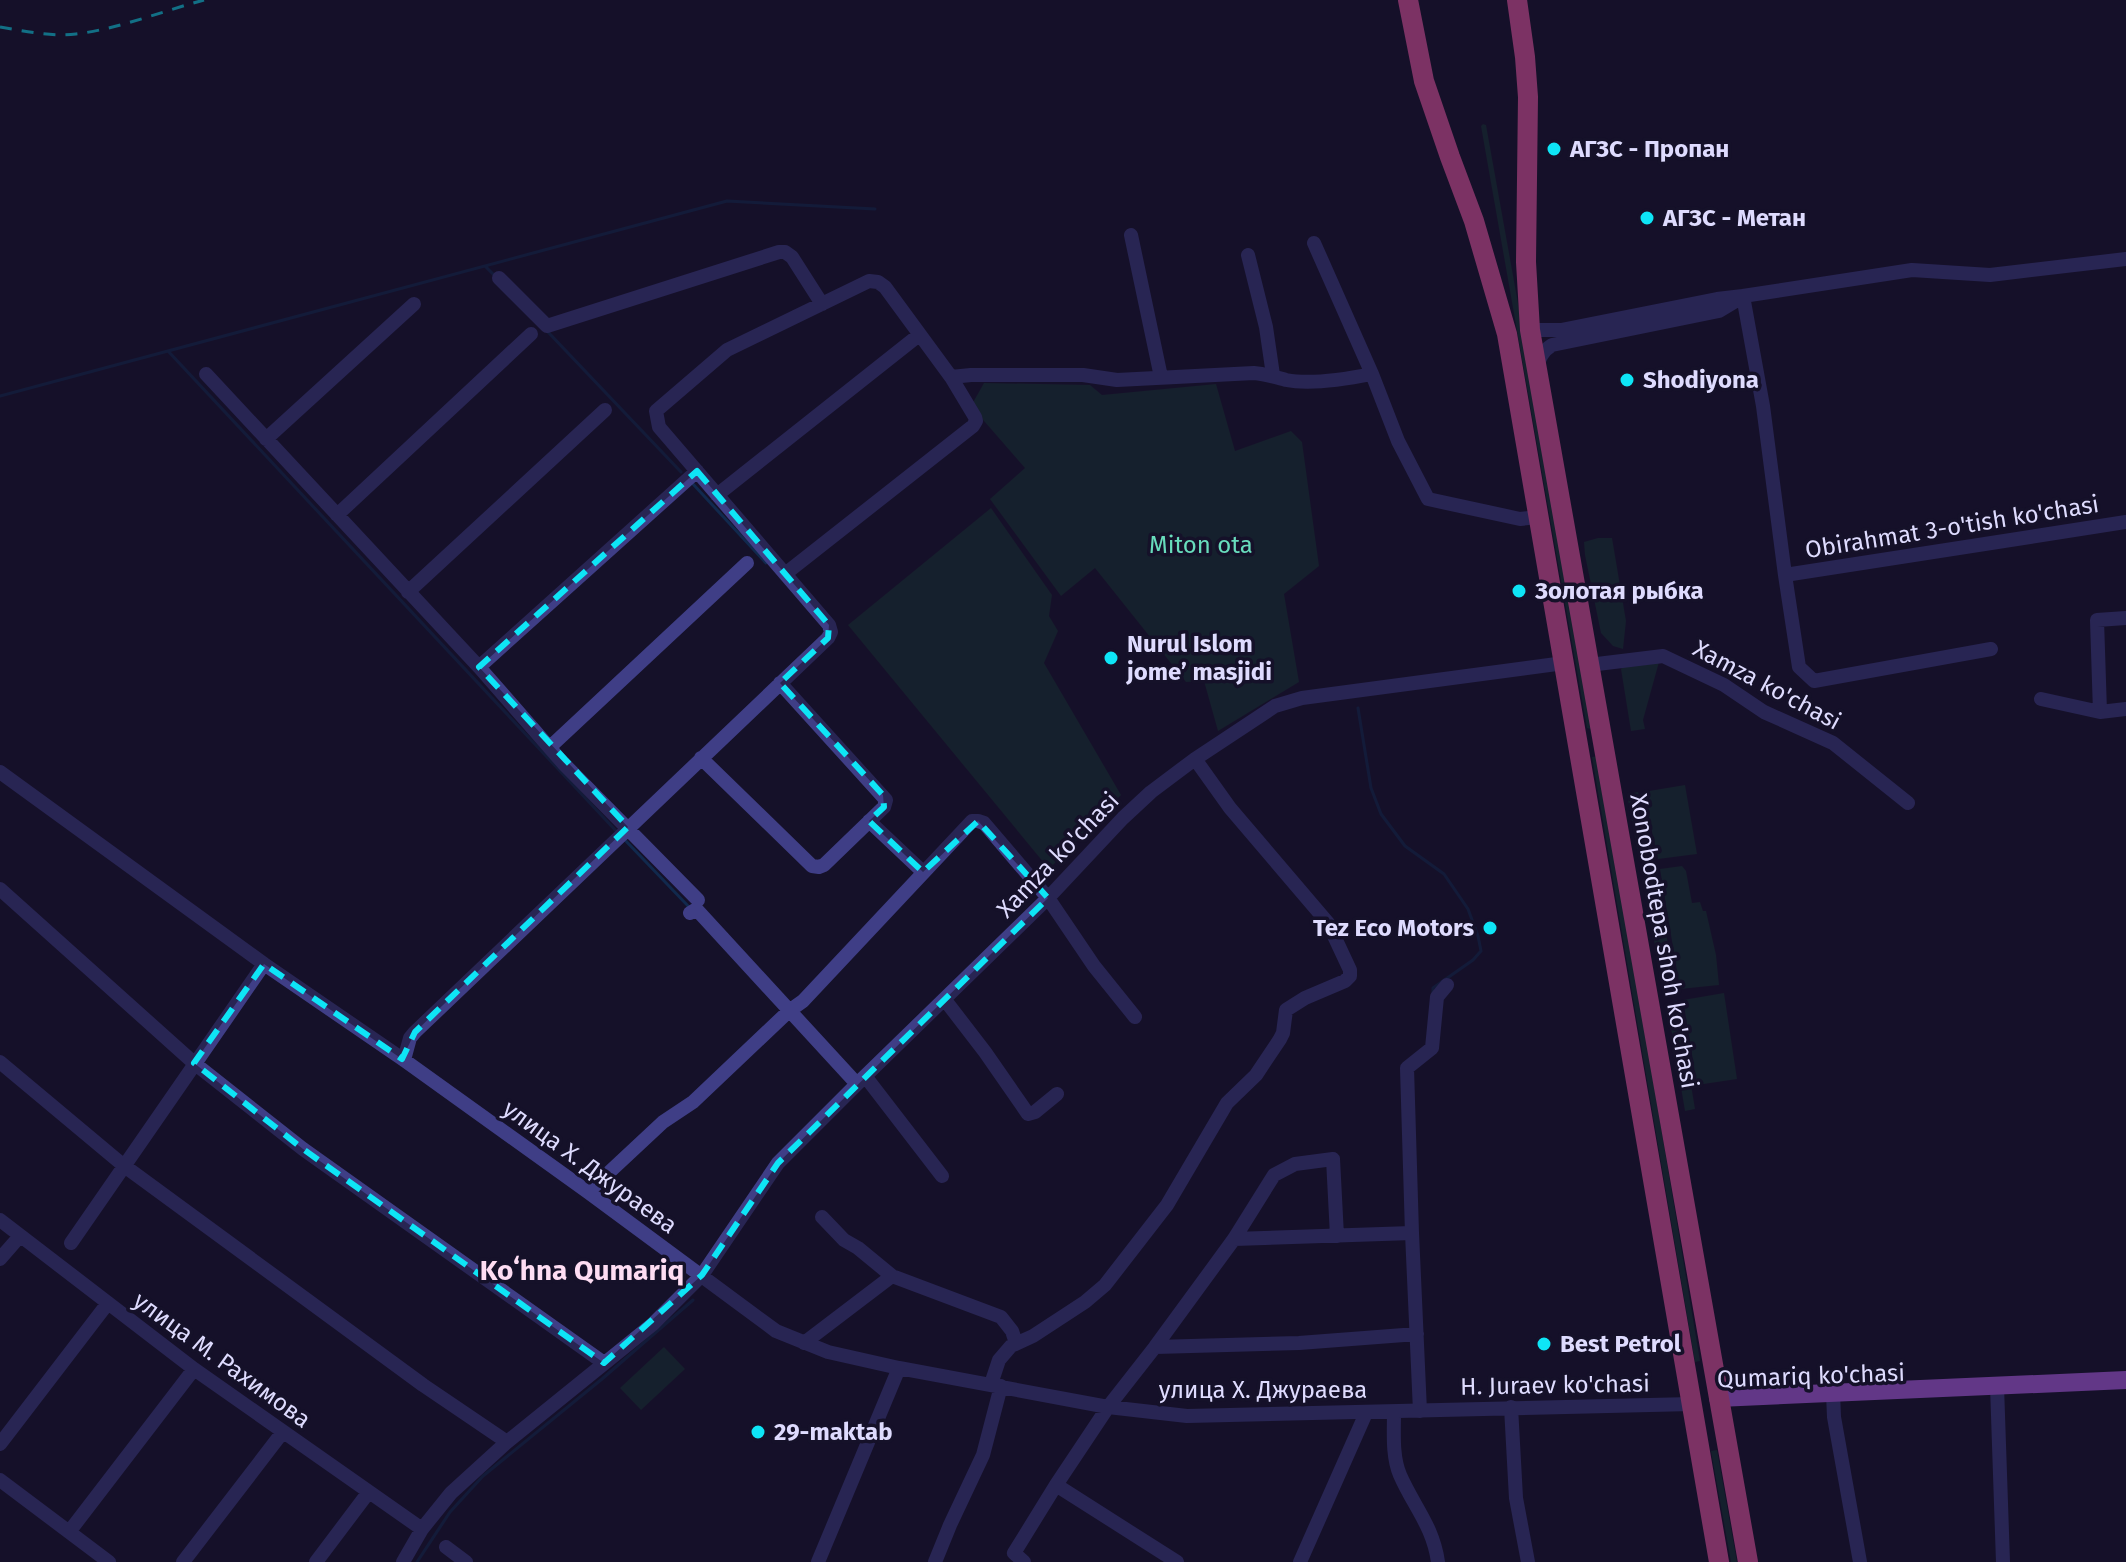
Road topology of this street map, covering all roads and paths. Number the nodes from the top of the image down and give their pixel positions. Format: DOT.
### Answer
graph roads {
  1 [pos="1408,0"];
  2 [pos="1517,0"];
  3 [pos="1131,235"];
  4 [pos="1314,243"];
  5 [pos="1248,255"];
  6 [pos="2126,259"];
  7 [pos="499,278"];
  8 [pos="1743,296"];
  9 [pos="414,304"];
  10 [pos="822,304"];
  11 [pos="1530,330"];
  12 [pos="531,334"];
  13 [pos="919,335"];
  14 [pos="1537,370"];
  15 [pos="206,374"];
  16 [pos="1372,374"];
  17 [pos="1273,375"];
  18 [pos="951,377"];
  19 [pos="1161,377"];
  20 [pos="605,410"];
  21 [pos="266,439"];
  22 [pos="697,471"];
  23 [pos="717,495"];
  24 [pos="337,515"];
  25 [pos="1538,517"];
  26 [pos="2126,522"];
  27 [pos="747,563"];
  28 [pos="785,574"];
  29 [pos="1785,575"];
  30 [pos="408,592"];
  31 [pos="2126,618"];
  32 [pos="1991,649"];
  33 [pos="1564,663"];
  34 [pos="1589,665"];
  35 [pos="479,667"];
  36 [pos="780,683"];
  37 [pos="2041,699"];
  38 [pos="2126,709"];
  39 [pos="2100,712"];
  40 [pos="1601,733"];
  41 [pos="1576,736"];
  42 [pos="550,747"];
  43 [pos="701,758"];
  44 [pos="1195,759"];
  45 [pos="0,772"];
  46 [pos="1908,803"];
  47 [pos="869,821"];
  48 [pos="628,827"];
  49 [pos="923,872"];
  50 [pos="0,889"];
  51 [pos="1048,898"];
  52 [pos="264,964"];
  53 [pos="1447,985"];
  54 [pos="945,1000"];
  55 [pos="789,1011"];
  56 [pos="1135,1017"];
  57 [pos="404,1060"];
  58 [pos="0,1062"];
  59 [pos="194,1063"];
  60 [pos="861,1080"];
  61 [pos="1057,1094"];
  62 [pos="123,1165"];
  63 [pos="942,1176"];
  64 [pos="588,1192"];
  65 [pos="822,1217"];
  66 [pos="0,1220"];
  67 [pos="1412,1233"];
  68 [pos="20,1236"];
  69 [pos="1337,1236"];
  70 [pos="1234,1239"];
  71 [pos="71,1243"];
  72 [pos="0,1259"];
  73 [pos="702,1275"];
  74 [pos="892,1276"];
  75 [pos="108,1303"];
  76 [pos="1417,1334"];
  77 [pos="804,1343"];
  78 [pos="1016,1343"];
  79 [pos="1155,1347"];
  80 [pos="604,1363"];
  81 [pos="899,1368"];
  82 [pos="194,1369"];
  83 [pos="2126,1380"];
  84 [pos="996,1385"];
  85 [pos="2126,1390"];
  86 [pos="1997,1391"];
  87 [pos="1834,1398"];
  88 [pos="1719,1402"];
  89 [pos="1692,1404"];
  90 [pos="1108,1407"];
  91 [pos="1511,1407"];
  92 [pos="1420,1411"];
  93 [pos="1394,1412"];
  94 [pos="1366,1413"];
  95 [pos="282,1433"];
  96 [pos="507,1442"];
  97 [pos="0,1444"];
  98 [pos="0,1480"];
  99 [pos="1056,1485"];
  100 [pos="368,1493"];
  101 [pos="422,1529"];
  102 [pos="69,1532"];
  103 [pos="446,1547"];
  104 [pos="461,1560"];
  105 [pos="109,1562"];
  106 [pos="183,1562"];
  107 [pos="316,1562"];
  108 [pos="403,1562"];
  109 [pos="818,1562"];
  110 [pos="935,1562"];
  111 [pos="1024,1562"];
  112 [pos="1177,1562"];
  113 [pos="1300,1562"];
  114 [pos="1438,1562"];
  115 [pos="1528,1562"];
  116 [pos="1719,1562"];
  117 [pos="1748,1562"];
  118 [pos="1860,1562"];
  119 [pos="2003,1562"];
  1 -- 25 [label="highway"];
  2 -- 11 [label="highway, Xonobodtepa shoh ko'chasi"];
  3 -- 19 [label="street"];
  4 -- 16 [label="street"];
  5 -- 17 [label="street"];
  6 -- 8 [label="street"];
  7 -- 10 [label="street"];
  8 -- 11 [label="street"];
  8 -- 14 [label="street"];
  8 -- 29 [label="street, Obirahmat 3-o'tish ko'chasi"];
  9 -- 21 [label="street"];
  10 -- 13 [label="street"];
  10 -- 22 [label="street"];
  11 -- 14 [label="highway, Xonobodtepa shoh ko'chasi"];
  12 -- 24 [label="street"];
  13 -- 18 [label="street"];
  13 -- 23 [label="street"];
  14 -- 34 [label="highway, Xonobodtepa shoh ko'chasi"];
  15 -- 21 [label="street"];
  16 -- 17 [label="street"];
  16 -- 25 [label="street"];
  17 -- 19 [label="street"];
  18 -- 19 [label="street"];
  18 -- 28 [label="street"];
  20 -- 30 [label="street"];
  21 -- 24 [label="street"];
  22 -- 23 [label="street"];
  22 -- 35 [label="street"];
  23 -- 28 [label="street"];
  24 -- 30 [label="street"];
  25 -- 33 [label="highway"];
  26 -- 29 [label="street, Obirahmat 3-o'tish ko'chasi"];
  27 -- 42 [label="street"];
  28 -- 36 [label="street"];
  29 -- 32 [label="street, Obirahmat 3-o'tish ko'chasi"];
  30 -- 35 [label="street"];
  31 -- 39 [label="street"];
  33 -- 41 [label="highway"];
  33 -- 44 [label="street, Xamza ko'chasi"];
  34 -- 40 [label="highway, Xonobodtepa shoh ko'chasi"];
  34 -- 46 [label="street, Xamza ko'chasi"];
  35 -- 42 [label="street"];
  36 -- 43 [label="street"];
  36 -- 47 [label="street"];
  37 -- 39 [label="street"];
  38 -- 39 [label="street"];
  40 -- 41 [label="highway"];
  40 -- 88 [label="highway, Xonobodtepa shoh ko'chasi"];
  41 -- 89 [label="highway"];
  42 -- 48 [label="street"];
  43 -- 47 [label="street"];
  43 -- 48 [label="street"];
  44 -- 51 [label="street, Xamza ko'chasi"];
  44 -- 78 [label="street"];
  45 -- 52 [label="street, улица Х. Джураева"];
  47 -- 49 [label="street"];
  48 -- 55 [label="street"];
  48 -- 57 [label="street"];
  49 -- 51 [label="street"];
  49 -- 55 [label="street"];
  50 -- 59 [label="street"];
  51 -- 54 [label="street, Xamza ko'chasi"];
  51 -- 56 [label="street"];
  52 -- 57 [label="street, улица Х. Джураева"];
  52 -- 59 [label="street"];
  53 -- 67 [label="street"];
  54 -- 60 [label="street, Xamza ko'chasi"];
  54 -- 61 [label="street"];
  55 -- 60 [label="street"];
  55 -- 64 [label="street"];
  57 -- 64 [label="street, улица Х. Джураева"];
  58 -- 62 [label="street"];
  59 -- 62 [label="street"];
  59 -- 80 [label="street"];
  60 -- 63 [label="street"];
  60 -- 73 [label="street, Xamza ko'chasi"];
  62 -- 71 [label="street"];
  62 -- 96 [label="street"];
  64 -- 73 [label="street, улица Х. Джураева"];
  65 -- 74 [label="street"];
  66 -- 68 [label="street, улица М. Рахимова"];
  67 -- 69 [label="street"];
  67 -- 76 [label="street"];
  68 -- 72 [label="street"];
  68 -- 75 [label="street, улица М. Рахимова"];
  69 -- 70 [label="street"];
  69 -- 70 [label="street"];
  70 -- 79 [label="street"];
  73 -- 77 [label="street, улица Х. Джураева"];
  73 -- 80 [label="street, Xamza ko'chasi"];
  74 -- 77 [label="street"];
  74 -- 78 [label="street"];
  75 -- 82 [label="street, улица М. Рахимова"];
  75 -- 97 [label="street"];
  76 -- 79 [label="street"];
  76 -- 92 [label="street"];
  77 -- 81 [label="street, улица Х. Джураева"];
  78 -- 84 [label="street"];
  79 -- 90 [label="street"];
  80 -- 96 [label="street, Xamza ko'chasi"];
  81 -- 84 [label="street, улица Х. Джураева"];
  81 -- 109 [label="street"];
  82 -- 95 [label="street, улица М. Рахимова"];
  82 -- 102 [label="street"];
  83 -- 86 [label="main road, Qumariq ko'chasi"];
  84 -- 90 [label="street, улица Х. Джураева"];
  84 -- 110 [label="street"];
  85 -- 86 [label="main road, Qumariq ko'chasi"];
  86 -- 87 [label="main road, Qumariq ko'chasi"];
  86 -- 119 [label="street"];
  87 -- 88 [label="main road, Qumariq ko'chasi"];
  87 -- 118 [label="street"];
  88 -- 89 [label="highway, Qumariq ko'chasi"];
  88 -- 117 [label="highway, Xonobodtepa shoh ko'chasi"];
  89 -- 91 [label="street, H. Juraev ko'chasi"];
  89 -- 116 [label="highway"];
  90 -- 94 [label="street, улица Х. Джураева"];
  90 -- 99 [label="street"];
  91 -- 92 [label="street, H. Juraev ko'chasi"];
  91 -- 115 [label="street"];
  92 -- 93 [label="street, улица Х. Джураева"];
  93 -- 94 [label="street, улица Х. Джураева"];
  93 -- 114 [label="street"];
  94 -- 113 [label="street"];
  95 -- 100 [label="street, улица М. Рахимова"];
  95 -- 106 [label="street"];
  96 -- 101 [label="street, Xamza ko'chasi"];
  98 -- 102 [label="street"];
  99 -- 111 [label="street"];
  99 -- 112 [label="street"];
  100 -- 101 [label="street, улица М. Рахимова"];
  100 -- 107 [label="street"];
  101 -- 108 [label="street, Xamza ko'chasi"];
  102 -- 105 [label="street"];
  103 -- 104 [label="street"];
}
